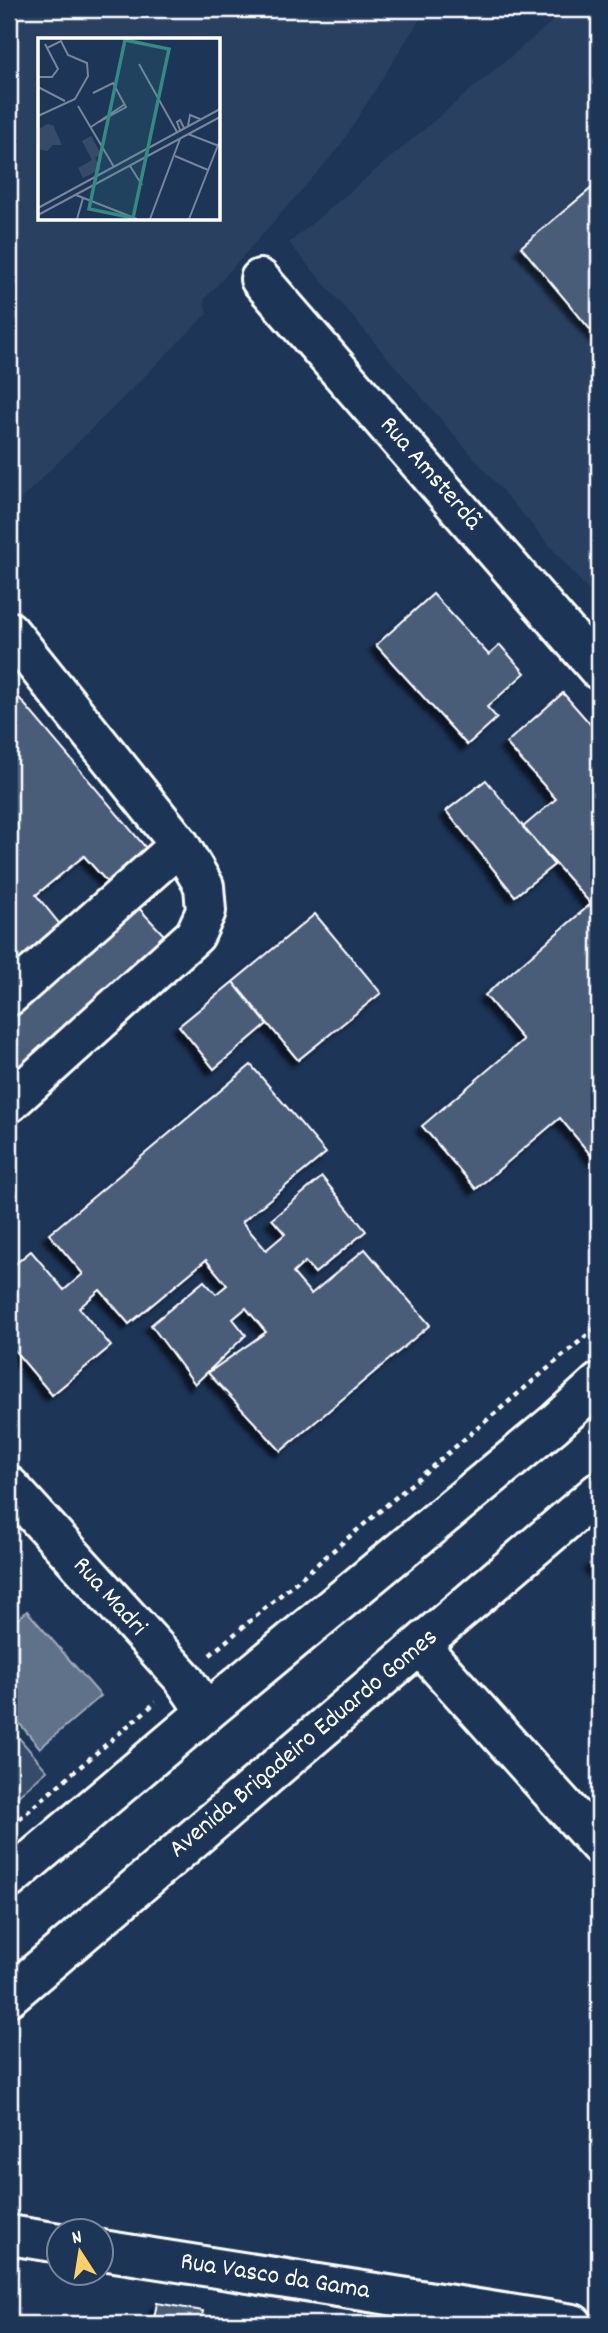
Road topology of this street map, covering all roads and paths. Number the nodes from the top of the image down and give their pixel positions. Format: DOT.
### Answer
graph roads {
  1 [pos="260,279"];
  2 [pos="9,631"];
  3 [pos="599,670"];
  4 [pos="180,845"];
  5 [pos="9,996"];
  6 [pos="9,1103"];
  7 [pos="599,1325"];
  8 [pos="599,1384"];
  9 [pos="599,1409"];
  10 [pos="554,1424"];
  11 [pos="9,1486"];
  12 [pos="596,1492"];
  13 [pos="420,1646"];
  14 [pos="183,1678"];
  15 [pos="206,1712"];
  16 [pos="19,1819"];
  17 [pos="599,1845"];
  18 [pos="9,1879"];
  19 [pos="9,1996"];
  20 [pos="9,2235"];
  21 [pos="46,2241"];
  22 [pos="116,2252"];
  23 [pos="573,2324"];
  1 -- 3 [label="main road, Rua Amsterdã"];
  2 -- 4 [label="main road"];
  4 -- 5 [label="main road"];
  4 -- 6 [label="main road"];
  7 -- 14 [label="path"];
  8 -- 10 [label="main road"];
  9 -- 10 [label="main road"];
  10 -- 15 [label="main road"];
  11 -- 14 [label="main road, Rua Madri"];
  12 -- 13 [label="main road, Avenida Brigadeiro Eduardo Gomes"];
  13 -- 17 [label="main road"];
  13 -- 19 [label="main road, Avenida Brigadeiro Eduardo Gomes"];
  14 -- 15 [label="main road, Rua Madri"];
  14 -- 16 [label="path"];
  15 -- 18 [label="main road"];
  20 -- 21 [label="main road"];
  22 -- 23 [label="main road, Rua Vasco da Gama"];
}
